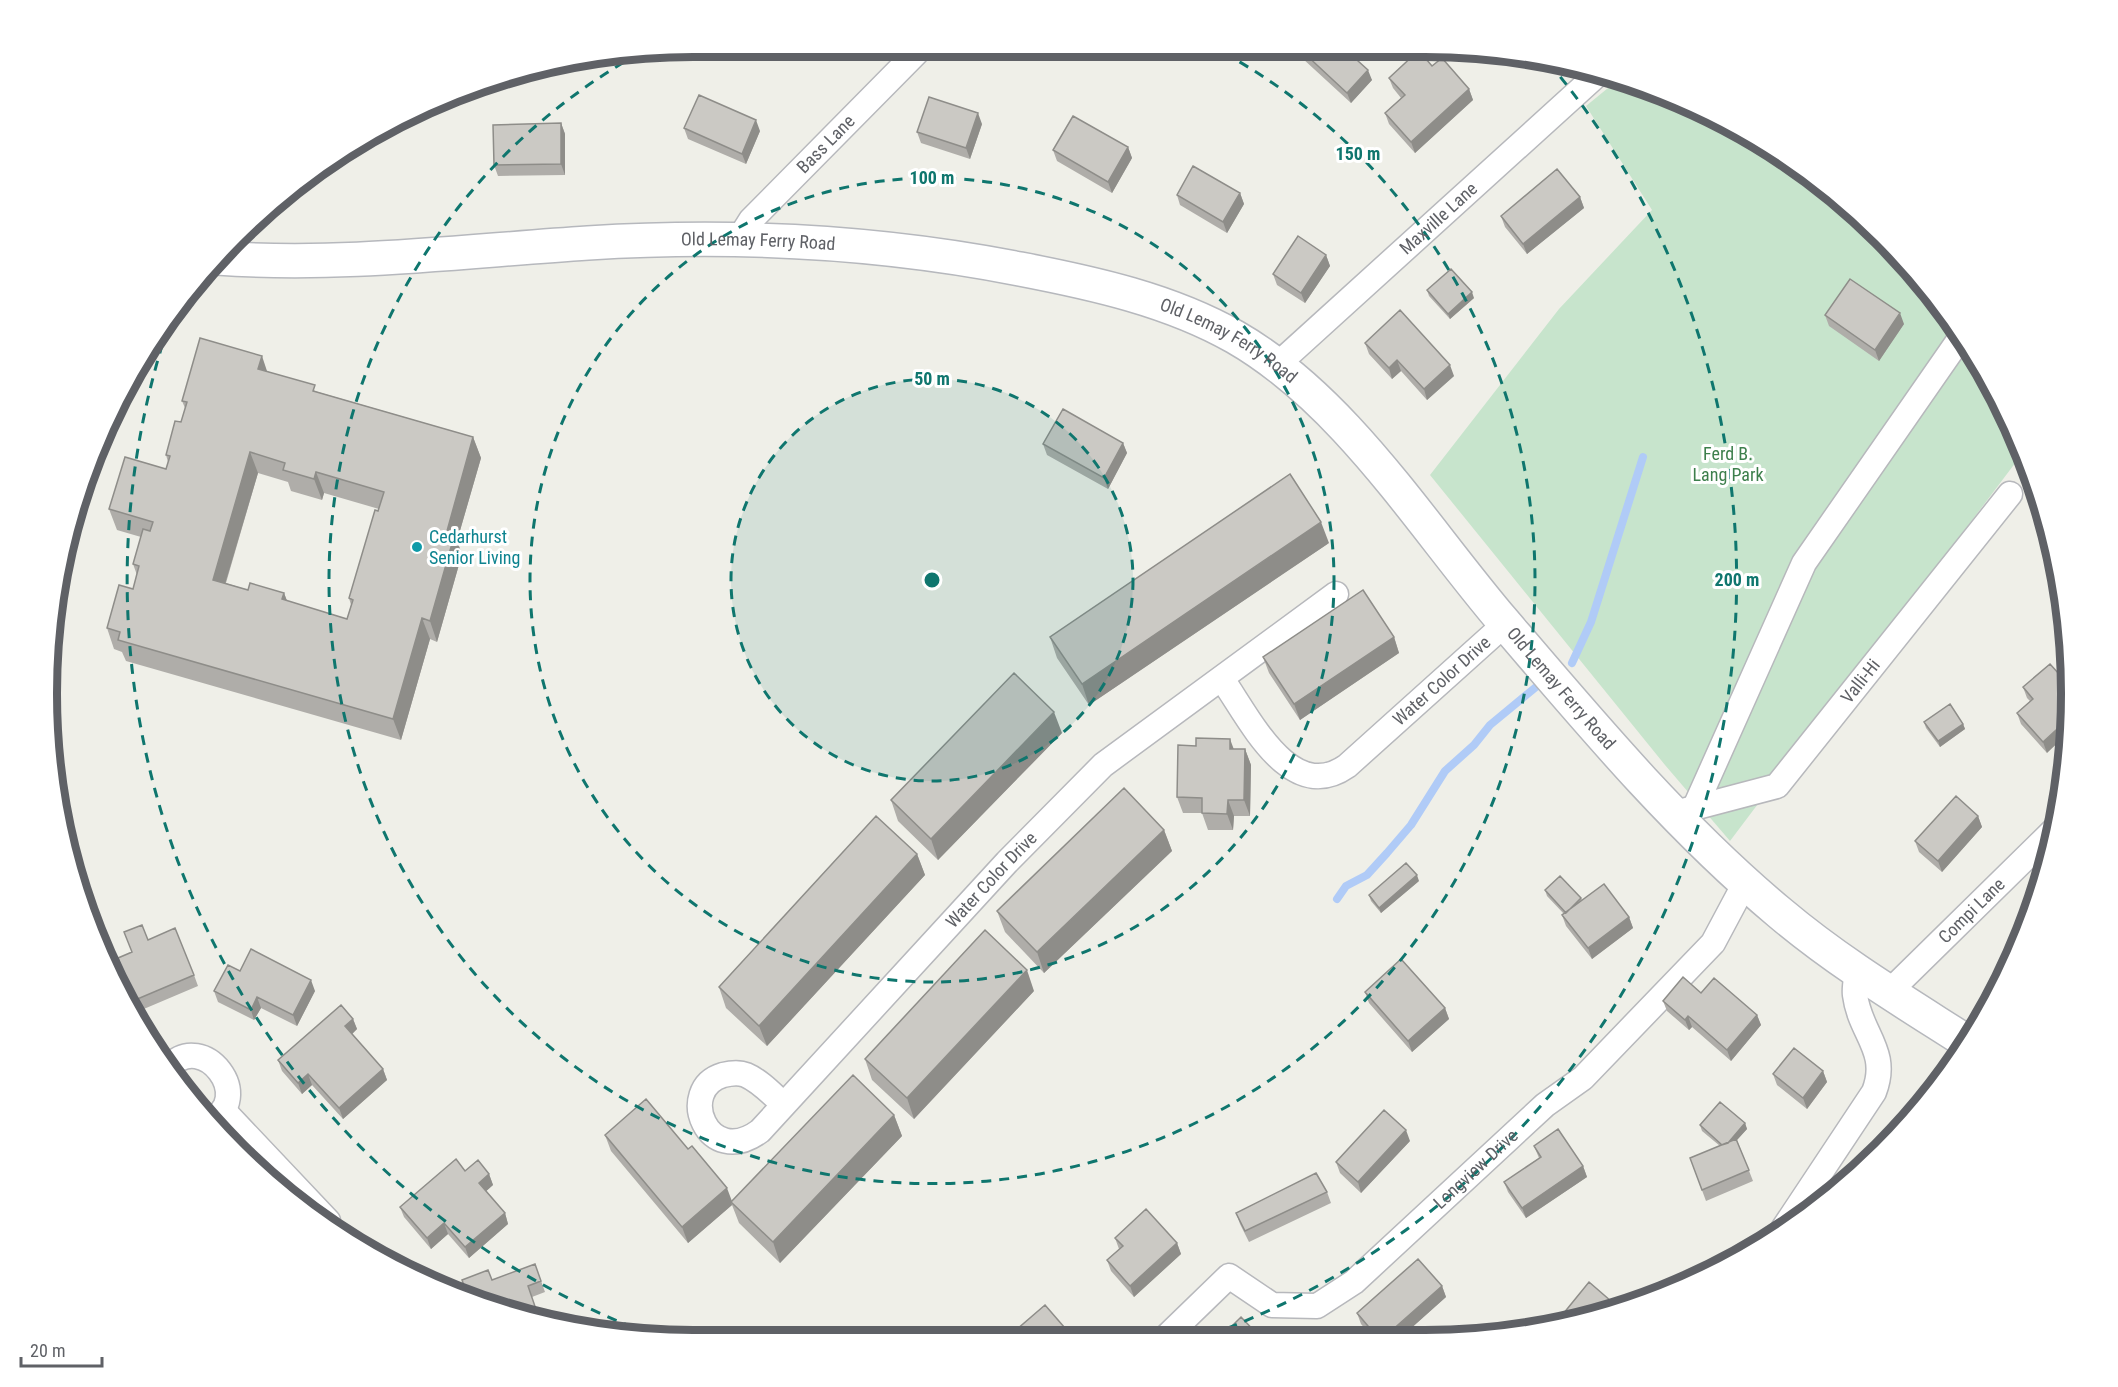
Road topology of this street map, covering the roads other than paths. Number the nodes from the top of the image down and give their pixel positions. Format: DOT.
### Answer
graph roads {
  1 [pos="912,57"];
  2 [pos="1591,80"];
  3 [pos="739,239"];
  4 [pos="229,258"];
  5 [pos="1956,344"];
  6 [pos="1277,365"];
  7 [pos="2010,494"];
  8 [pos="1336,594"];
  9 [pos="1505,624"];
  10 [pos="1222,679"];
  11 [pos="1685,810"];
  12 [pos="2043,840"];
  13 [pos="1745,883"];
  14 [pos="1857,972"];
  15 [pos="1889,992"];
  16 [pos="1960,1037"];
  17 [pos="176,1063"];
  18 [pos="783,1104"];
  19 [pos="217,1115"];
  20 [pos="227,1126"];
  21 [pos="287,1183"];
  22 [pos="1796,1210"];
  23 [pos="1173,1330"];
  1 -- 3 [label="street, Bass Lane"];
  2 -- 6 [label="street, Maxville Lane"];
  3 -- 4 [label="main road, Old Lemay Ferry Road"];
  3 -- 6 [label="main road, Old Lemay Ferry Road"];
  5 -- 11 [label="street"];
  6 -- 9 [label="main road, Old Lemay Ferry Road"];
  7 -- 11 [label="street, Valli-Hi"];
  8 -- 10 [label="street, Water Color Drive"];
  9 -- 10 [label="street, Water Color Drive"];
  9 -- 11 [label="main road, Old Lemay Ferry Road"];
  10 -- 18 [label="street, Water Color Drive"];
  11 -- 13 [label="main road, Old Lemay Ferry Road"];
  12 -- 15 [label="street, Compi Lane"];
  13 -- 14 [label="main road, Old Lemay Ferry Road"];
  13 -- 23 [label="street, Longview Drive"];
  14 -- 15 [label="main road, Old Lemay Ferry Road"];
  14 -- 22 [label="street"];
  15 -- 16 [label="main road, Old Lemay Ferry Road"];
  17 -- 19 [label="street"];
  20 -- 21 [label="street"];
}
